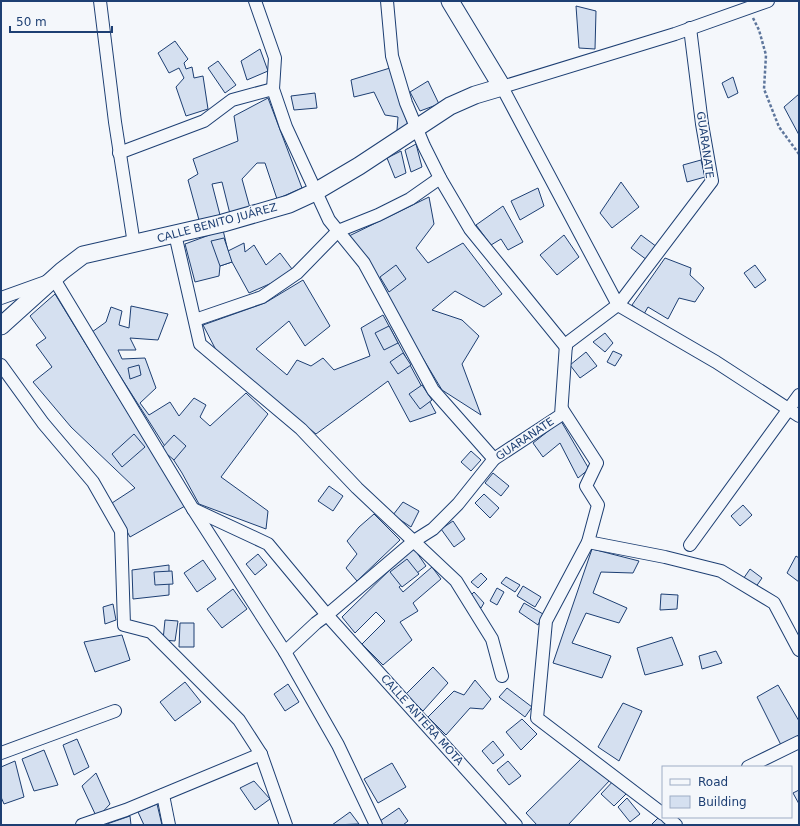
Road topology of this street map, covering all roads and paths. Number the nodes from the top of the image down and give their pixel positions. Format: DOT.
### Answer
graph roads {
  1 [pos="100,1"];
  2 [pos="255,1"];
  3 [pos="387,1"];
  4 [pos="450,1"];
  5 [pos="768,1"];
  6 [pos="750,14"];
  7 [pos="690,28"];
  8 [pos="502,87"];
  9 [pos="273,89"];
  10 [pos="417,129"];
  11 [pos="119,153"];
  12 [pos="799,154"];
  13 [pos="440,178"];
  14 [pos="315,192"];
  15 [pos="338,231"];
  16 [pos="175,234"];
  17 [pos="134,244"];
  18 [pos="54,279"];
  19 [pos="1,298"];
  20 [pos="618,305"];
  21 [pos="195,320"];
  22 [pos="1,326"];
  23 [pos="566,347"];
  24 [pos="1,365"];
  25 [pos="799,395"];
  26 [pos="562,409"];
  27 [pos="789,409"];
  28 [pos="799,416"];
  29 [pos="494,459"];
  30 [pos="193,509"];
  31 [pos="414,541"];
  32 [pos="588,542"];
  33 [pos="690,545"];
  34 [pos="327,615"];
  35 [pos="799,650"];
  36 [pos="285,652"];
  37 [pos="502,676"];
  38 [pos="115,711"];
  39 [pos="799,742"];
  40 [pos="1,752"];
  41 [pos="261,754"];
  42 [pos="750,766"];
  43 [pos="163,795"];
  44 [pos="662,811"];
  45 [pos="82,825"];
  46 [pos="169,825"];
  47 [pos="286,825"];
  48 [pos="376,825"];
  49 [pos="516,825"];
  1 -- 11 [label="street"];
  2 -- 9 [label="street"];
  3 -- 10 [label="street"];
  4 -- 8 [label="main road"];
  5 -- 7 [label="street"];
  6 -- 12 [label="path"];
  7 -- 8 [label="street"];
  7 -- 20 [label="street, GUARANATE"];
  8 -- 10 [label="main road, CALLE BENITO JUÁREZ"];
  8 -- 20 [label="street"];
  9 -- 11 [label="street"];
  9 -- 14 [label="street"];
  10 -- 13 [label="street"];
  10 -- 14 [label="main road, CALLE BENITO JUÁREZ"];
  11 -- 17 [label="street"];
  13 -- 15 [label="street"];
  13 -- 23 [label="street"];
  14 -- 15 [label="street"];
  14 -- 16 [label="main road, CALLE BENITO JUÁREZ"];
  15 -- 21 [label="street"];
  15 -- 29 [label="street"];
  16 -- 17 [label="main road, CALLE BENITO JUÁREZ"];
  16 -- 21 [label="street"];
  17 -- 18 [label="main road, CALLE BENITO JUÁREZ"];
  18 -- 19 [label="street"];
  18 -- 22 [label="main road, CALLE BENITO JUÁREZ"];
  18 -- 30 [label="street"];
  20 -- 23 [label="street, GUARANATE"];
  20 -- 27 [label="street"];
  21 -- 31 [label="street"];
  23 -- 26 [label="street, GUARANATE"];
  24 -- 41 [label="street"];
  25 -- 27 [label="street"];
  26 -- 29 [label="street, GUARANATE"];
  26 -- 32 [label="street"];
  27 -- 28 [label="street"];
  27 -- 33 [label="street"];
  29 -- 31 [label="street, GUARANATE"];
  30 -- 34 [label="street, CALLE ANTERA MOTA"];
  30 -- 36 [label="street"];
  31 -- 34 [label="street, GUARANATE"];
  31 -- 37 [label="street"];
  32 -- 35 [label="street"];
  32 -- 44 [label="street"];
  34 -- 36 [label="street, GUARANATE"];
  34 -- 49 [label="street, CALLE ANTERA MOTA"];
  36 -- 48 [label="street"];
  38 -- 40 [label="street"];
  39 -- 42 [label="street"];
  41 -- 43 [label="street"];
  41 -- 47 [label="street"];
  43 -- 45 [label="street"];
  43 -- 46 [label="street"];
}
